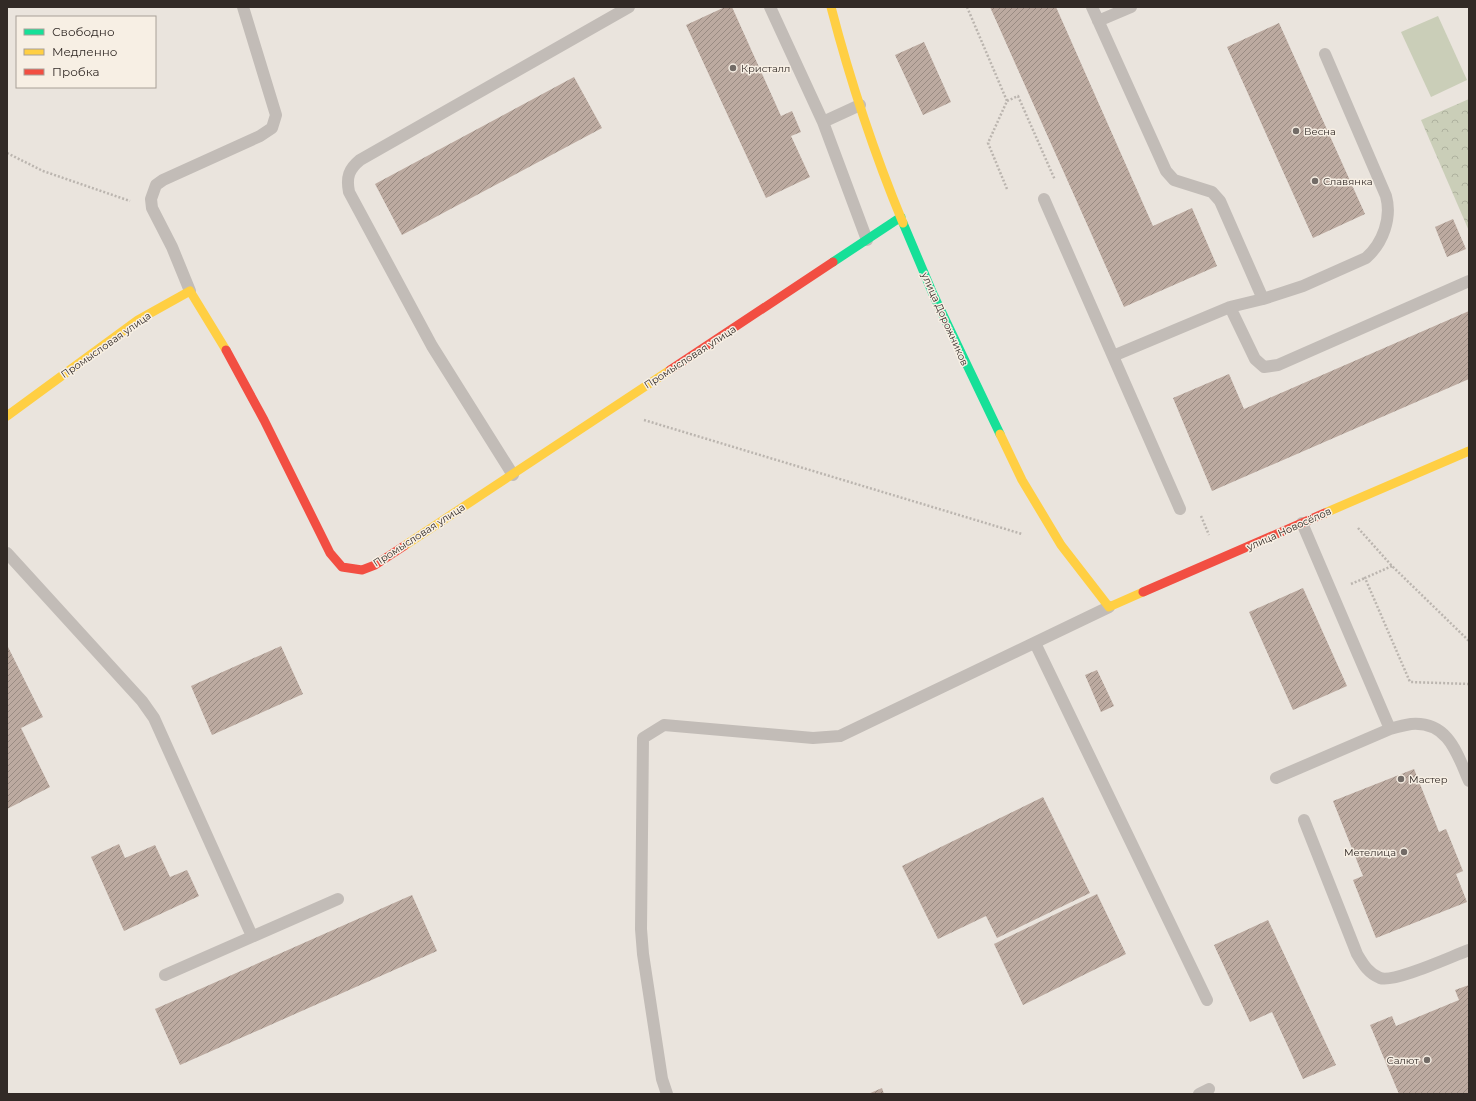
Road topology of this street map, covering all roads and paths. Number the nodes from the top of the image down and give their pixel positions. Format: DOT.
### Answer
graph roads {
  1 [pos="243,7"];
  2 [pos="629,7"];
  3 [pos="770,7"];
  4 [pos="831,7"];
  5 [pos="967,7"];
  6 [pos="1092,7"];
  7 [pos="1131,7"];
  8 [pos="1098,21"];
  9 [pos="1325,54"];
  10 [pos="860,105"];
  11 [pos="823,122"];
  12 [pos="7,153"];
  13 [pos="1007,189"];
  14 [pos="1044,199"];
  15 [pos="152,208"];
  16 [pos="901,217"];
  17 [pos="867,240"];
  18 [pos="1469,281"];
  19 [pos="190,291"];
  20 [pos="1263,299"];
  21 [pos="1230,307"];
  22 [pos="1113,356"];
  23 [pos="610,410"];
  24 [pos="7,416"];
  25 [pos="1469,451"];
  26 [pos="513,475"];
  27 [pos="1180,509"];
  28 [pos="1302,523"];
  29 [pos="1356,526"];
  30 [pos="1023,534"];
  31 [pos="7,553"];
  32 [pos="1392,566"];
  33 [pos="1365,578"];
  34 [pos="1347,580"];
  35 [pos="1109,607"];
  36 [pos="1469,641"];
  37 [pos="1035,643"];
  38 [pos="1469,684"];
  39 [pos="1390,729"];
  40 [pos="1276,778"];
  41 [pos="1469,781"];
  42 [pos="1304,820"];
  43 [pos="338,899"];
  44 [pos="252,936"];
  45 [pos="1469,950"];
  46 [pos="165,975"];
  47 [pos="1207,1000"];
  48 [pos="667,1094"];
  1 -- 15 [label="lane"];
  2 -- 26 [label="lane"];
  3 -- 11 [label="lane"];
  4 -- 10 [label="street, улица Дорожников"];
  5 -- 13 [label="path"];
  6 -- 8 [label="lane"];
  7 -- 8 [label="lane"];
  8 -- 20 [label="lane"];
  9 -- 20 [label="lane"];
  10 -- 11 [label="lane"];
  10 -- 16 [label="street, улица Дорожников"];
  11 -- 17 [label="lane"];
  12 -- 15 [label="path"];
  14 -- 22 [label="lane"];
  15 -- 19 [label="lane"];
  16 -- 17 [label="street, Промысловая улица"];
  16 -- 35 [label="street, улица Дорожников"];
  17 -- 23 [label="street, Промысловая улица"];
  18 -- 21 [label="lane"];
  19 -- 24 [label="street, Промысловая улица"];
  19 -- 26 [label="street, Промысловая улица"];
  20 -- 21 [label="lane"];
  21 -- 22 [label="lane"];
  22 -- 27 [label="lane"];
  23 -- 26 [label="street, Промысловая улица"];
  23 -- 30 [label="path"];
  25 -- 28 [label="street, улица Новосёлов"];
  28 -- 35 [label="street, улица Новосёлов"];
  28 -- 39 [label="lane"];
  29 -- 32 [label="path"];
  31 -- 44 [label="lane"];
  32 -- 33 [label="path"];
  32 -- 36 [label="path"];
  33 -- 34 [label="path"];
  33 -- 38 [label="path"];
  35 -- 37 [label="lane"];
  37 -- 47 [label="lane"];
  37 -- 48 [label="lane"];
  39 -- 40 [label="lane"];
  39 -- 41 [label="lane"];
  42 -- 45 [label="lane"];
  43 -- 44 [label="lane"];
  44 -- 46 [label="lane"];
}
